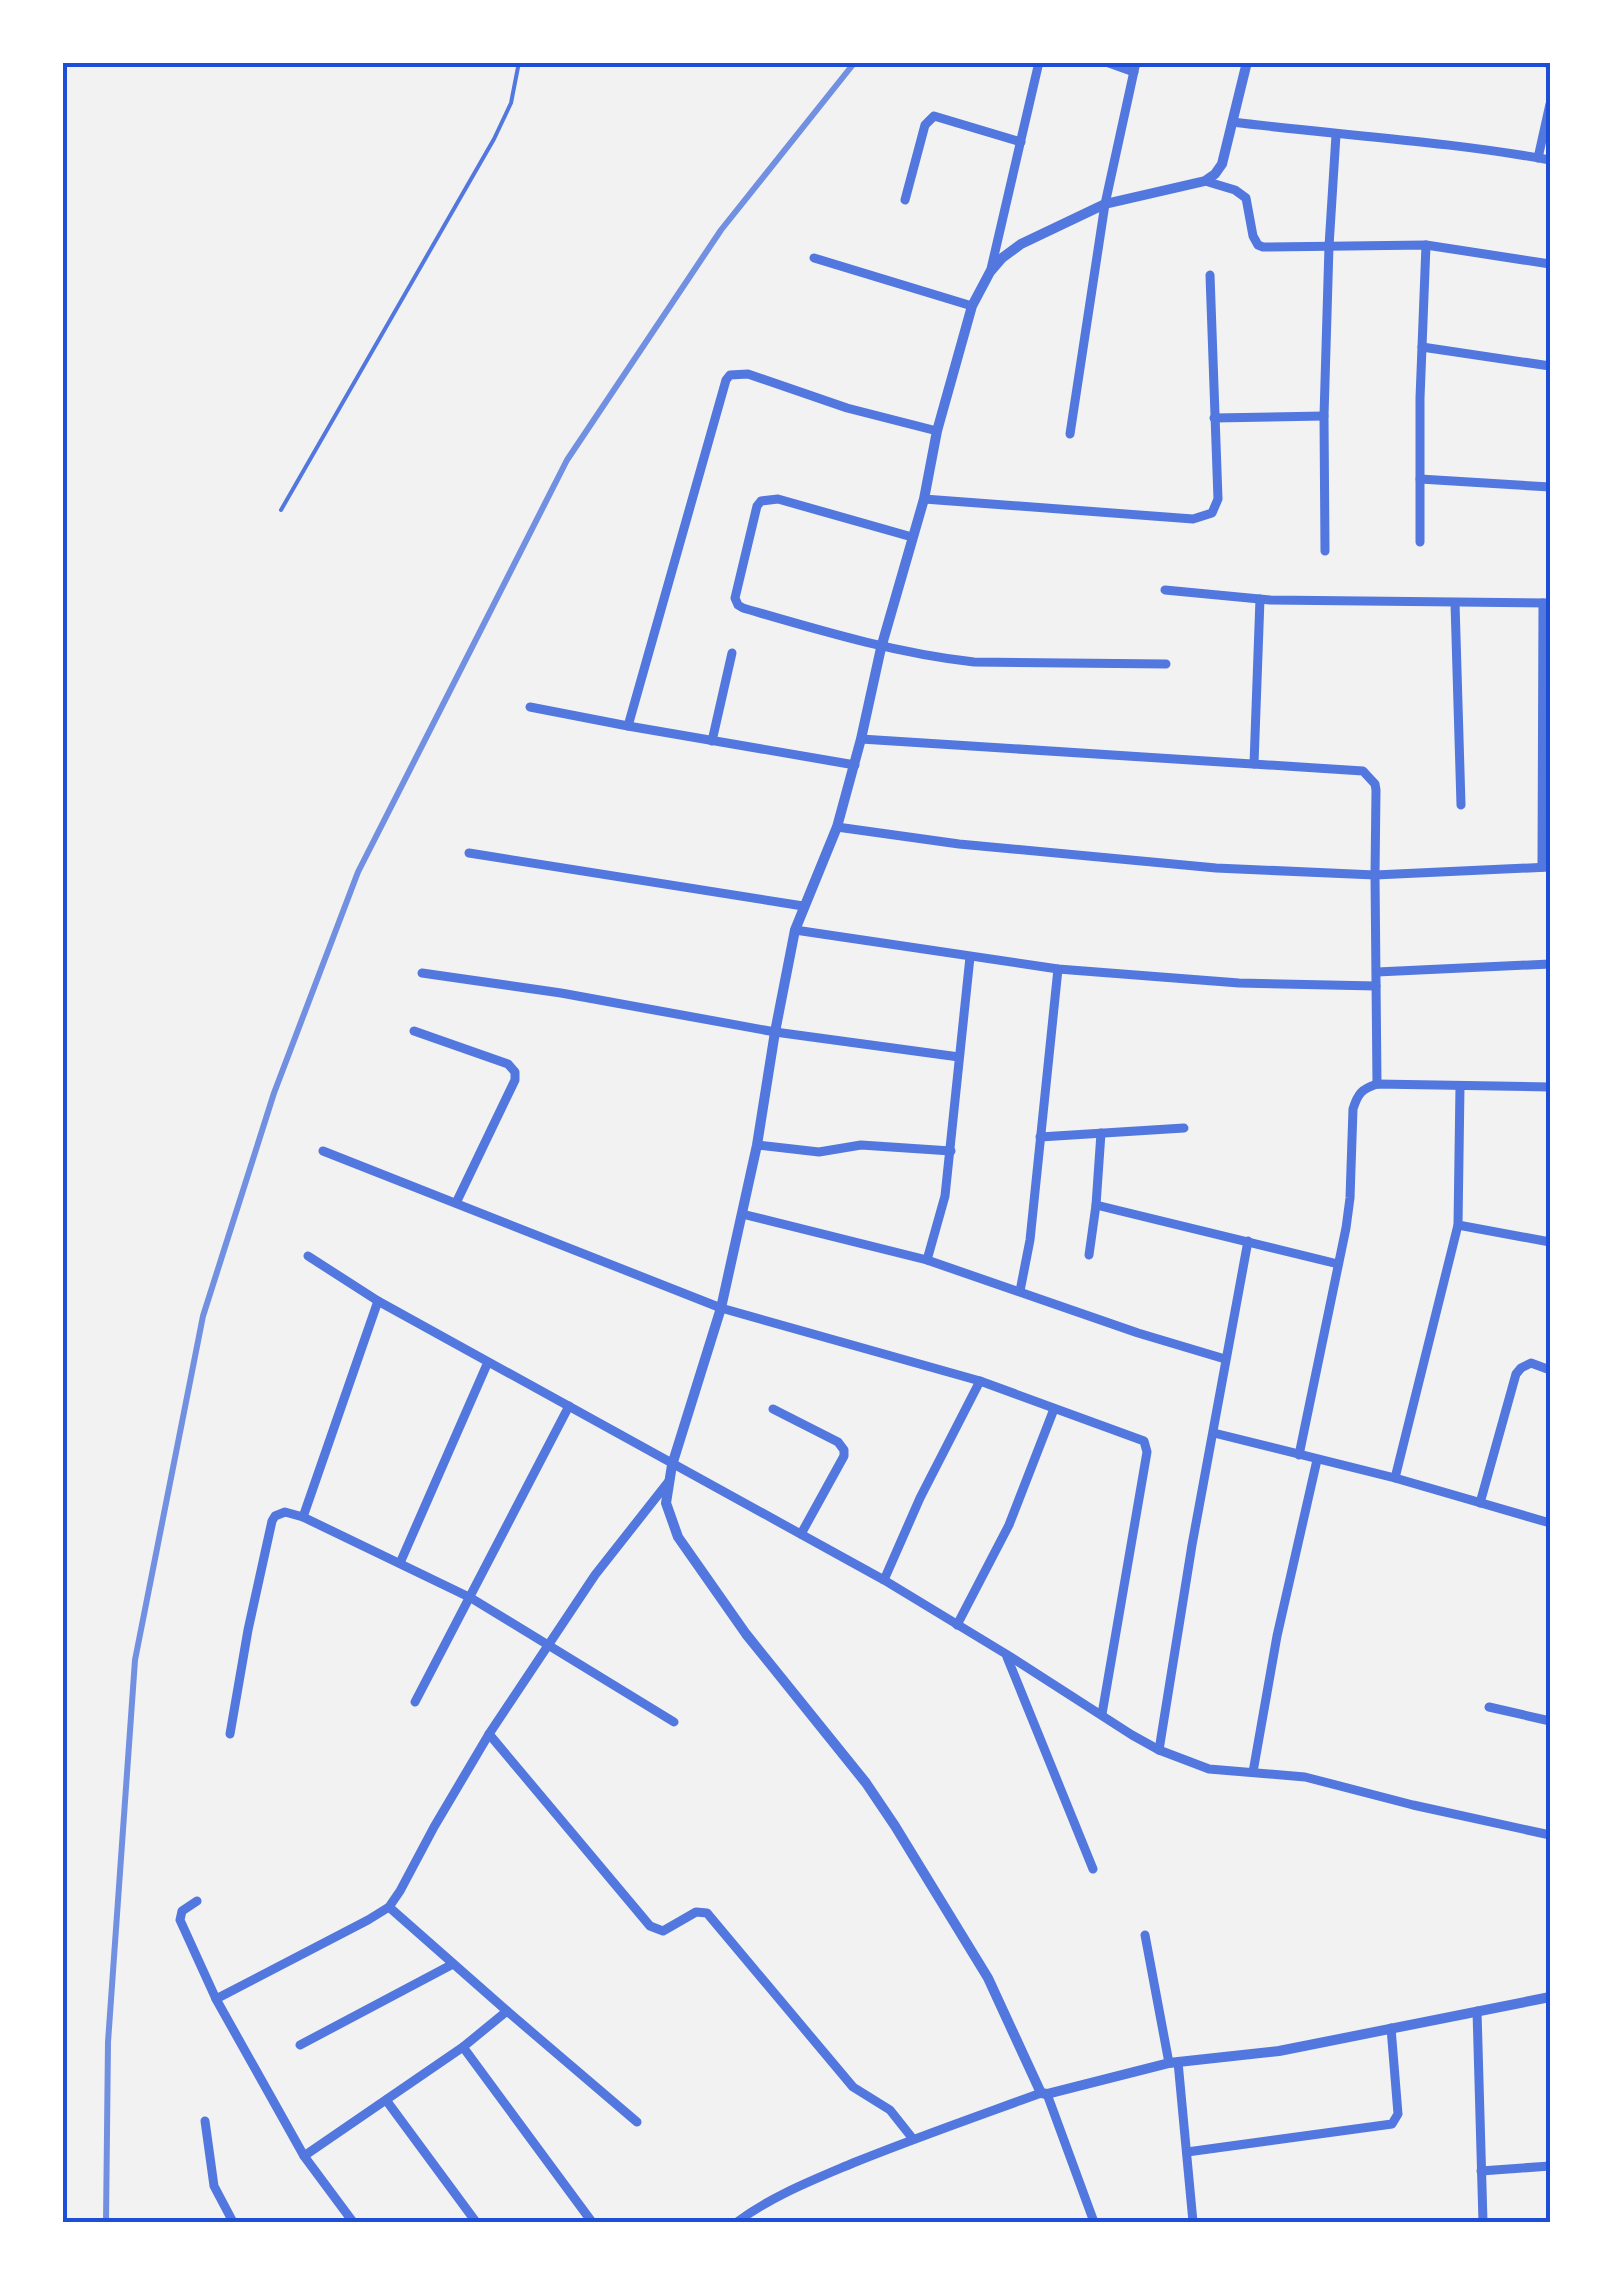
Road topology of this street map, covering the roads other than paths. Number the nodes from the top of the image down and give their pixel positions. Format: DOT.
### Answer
graph roads {
  1 [pos="519,62"];
  2 [pos="1039,62"];
  3 [pos="1106,62"];
  4 [pos="1247,62"];
  5 [pos="1135,67"];
  6 [pos="1550,104"];
  7 [pos="1232,122"];
  8 [pos="1336,135"];
  9 [pos="1021,142"];
  10 [pos="1538,158"];
  11 [pos="1550,160"];
  12 [pos="1206,181"];
  13 [pos="905,200"];
  14 [pos="1104,204"];
  15 [pos="1329,246"];
  16 [pos="1426,246"];
  17 [pos="814,258"];
  18 [pos="1550,264"];
  19 [pos="990,272"];
  20 [pos="1210,275"];
  21 [pos="972,306"];
  22 [pos="1422,347"];
  23 [pos="1550,366"];
  24 [pos="1324,416"];
  25 [pos="1214,418"];
  26 [pos="937,431"];
  27 [pos="1070,434"];
  28 [pos="1420,479"];
  29 [pos="1550,487"];
  30 [pos="924,499"];
  31 [pos="281,510"];
  32 [pos="912,537"];
  33 [pos="1420,542"];
  34 [pos="1325,550"];
  35 [pos="1165,590"];
  36 [pos="1260,599"];
  37 [pos="1547,603"];
  38 [pos="1455,604"];
  39 [pos="881,648"];
  40 [pos="732,652"];
  41 [pos="1166,664"];
  42 [pos="1547,698"];
  43 [pos="530,707"];
  44 [pos="628,726"];
  45 [pos="861,739"];
  46 [pos="712,740"];
  47 [pos="854,764"];
  48 [pos="1254,764"];
  49 [pos="1461,805"];
  50 [pos="837,828"];
  51 [pos="469,853"];
  52 [pos="1546,867"];
  53 [pos="1375,875"];
  54 [pos="803,906"];
  55 [pos="795,930"];
  56 [pos="970,957"];
  57 [pos="1550,964"];
  58 [pos="1058,969"];
  59 [pos="1376,972"];
  60 [pos="422,973"];
  61 [pos="1376,986"];
  62 [pos="414,1030"];
  63 [pos="775,1032"];
  64 [pos="959,1057"];
  65 [pos="1378,1084"];
  66 [pos="1460,1086"];
  67 [pos="1550,1088"];
  68 [pos="1184,1128"];
  69 [pos="1101,1133"];
  70 [pos="1040,1137"];
  71 [pos="758,1145"];
  72 [pos="323,1150"];
  73 [pos="950,1151"];
  74 [pos="456,1203"];
  75 [pos="1096,1205"];
  76 [pos="742,1214"];
  77 [pos="1458,1225"];
  78 [pos="1248,1241"];
  79 [pos="1550,1242"];
  80 [pos="1089,1254"];
  81 [pos="308,1256"];
  82 [pos="927,1260"];
  83 [pos="1338,1264"];
  84 [pos="1020,1292"];
  85 [pos="378,1301"];
  86 [pos="721,1308"];
  87 [pos="1225,1359"];
  88 [pos="488,1362"];
  89 [pos="1550,1370"];
  90 [pos="980,1381"];
  91 [pos="569,1406"];
  92 [pos="774,1408"];
  93 [pos="1054,1409"];
  94 [pos="1214,1433"];
  95 [pos="1300,1455"];
  96 [pos="1317,1460"];
  97 [pos="672,1465"];
  98 [pos="1395,1478"];
  99 [pos="669,1481"];
  100 [pos="1480,1502"];
  101 [pos="302,1517"];
  102 [pos="1550,1523"];
  103 [pos="800,1534"];
  104 [pos="400,1563"];
  105 [pos="884,1580"];
  106 [pos="471,1598"];
  107 [pos="957,1625"];
  108 [pos="549,1645"];
  109 [pos="1006,1654"];
  110 [pos="416,1702"];
  111 [pos="1489,1707"];
  112 [pos="1102,1714"];
  113 [pos="1550,1721"];
  114 [pos="674,1722"];
  115 [pos="230,1734"];
  116 [pos="489,1734"];
  117 [pos="1159,1750"];
  118 [pos="1252,1772"];
  119 [pos="1550,1834"];
  120 [pos="1094,1868"];
  121 [pos="197,1902"];
  122 [pos="389,1907"];
  123 [pos="1145,1935"];
  124 [pos="454,1964"];
  125 [pos="1550,1997"];
  126 [pos="216,1998"];
  127 [pos="1477,2011"];
  128 [pos="506,2012"];
  129 [pos="1391,2028"];
  130 [pos="300,2045"];
  131 [pos="463,2047"];
  132 [pos="1173,2062"];
  133 [pos="1044,2094"];
  134 [pos="386,2100"];
  135 [pos="204,2121"];
  136 [pos="638,2122"];
  137 [pos="913,2138"];
  138 [pos="1187,2152"];
  139 [pos="304,2156"];
  140 [pos="1550,2166"];
  141 [pos="1481,2171"];
  142 [pos="472,2221"];
  143 [pos="234,2222"];
  144 [pos="354,2222"];
  145 [pos="592,2222"];
  146 [pos="737,2222"];
  147 [pos="1094,2222"];
  148 [pos="1193,2222"];
  149 [pos="1482,2222"];
  1 -- 31 [label="lane"];
  2 -- 9 [label="street"];
  3 -- 5 [label="street"];
  4 -- 7 [label="street"];
  5 -- 14 [label="street"];
  6 -- 10 [label="street"];
  7 -- 8 [label="street"];
  7 -- 12 [label="street"];
  8 -- 10 [label="street"];
  8 -- 15 [label="street"];
  9 -- 13 [label="street"];
  9 -- 19 [label="street"];
  10 -- 11 [label="street"];
  12 -- 14 [label="street"];
  12 -- 15 [label="street"];
  14 -- 19 [label="street"];
  14 -- 27 [label="street"];
  15 -- 16 [label="street"];
  15 -- 24 [label="street"];
  16 -- 18 [label="street"];
  16 -- 22 [label="street"];
  17 -- 21 [label="street"];
  19 -- 21 [label="street"];
  20 -- 25 [label="street"];
  21 -- 26 [label="street"];
  22 -- 23 [label="street"];
  22 -- 28 [label="street"];
  24 -- 25 [label="street"];
  24 -- 34 [label="street"];
  25 -- 30 [label="street"];
  26 -- 30 [label="street"];
  26 -- 44 [label="street"];
  28 -- 29 [label="street"];
  28 -- 33 [label="street"];
  30 -- 32 [label="street"];
  32 -- 39 [label="street"];
  32 -- 39 [label="street"];
  35 -- 36 [label="street"];
  36 -- 38 [label="street"];
  36 -- 48 [label="street"];
  37 -- 38 [label="street"];
  37 -- 42 [label="street"];
  38 -- 49 [label="street"];
  39 -- 41 [label="street"];
  39 -- 45 [label="street"];
  40 -- 46 [label="street"];
  42 -- 52 [label="street"];
  43 -- 44 [label="street"];
  44 -- 46 [label="street"];
  45 -- 47 [label="street"];
  45 -- 48 [label="street"];
  46 -- 47 [label="street"];
  47 -- 50 [label="street"];
  48 -- 53 [label="street"];
  50 -- 53 [label="street"];
  50 -- 54 [label="street"];
  51 -- 54 [label="street"];
  52 -- 53 [label="street"];
  53 -- 59 [label="street"];
  54 -- 55 [label="street"];
  55 -- 56 [label="street"];
  55 -- 63 [label="street"];
  56 -- 58 [label="street"];
  56 -- 64 [label="street"];
  57 -- 59 [label="street"];
  58 -- 61 [label="street"];
  58 -- 70 [label="street"];
  59 -- 61 [label="street"];
  60 -- 63 [label="street"];
  61 -- 65 [label="street"];
  62 -- 74 [label="street"];
  63 -- 64 [label="street"];
  63 -- 71 [label="street"];
  64 -- 73 [label="street"];
  65 -- 66 [label="street"];
  65 -- 83 [label="street"];
  66 -- 67 [label="street"];
  66 -- 77 [label="street"];
  68 -- 69 [label="street"];
  69 -- 70 [label="street"];
  69 -- 75 [label="street"];
  70 -- 84 [label="street"];
  71 -- 73 [label="street"];
  71 -- 76 [label="street"];
  72 -- 74 [label="street"];
  73 -- 82 [label="street"];
  74 -- 86 [label="street"];
  75 -- 78 [label="street"];
  75 -- 80 [label="street"];
  76 -- 82 [label="street"];
  76 -- 86 [label="street"];
  77 -- 79 [label="street"];
  77 -- 98 [label="street"];
  78 -- 83 [label="street"];
  78 -- 87 [label="street"];
  81 -- 85 [label="street"];
  82 -- 84 [label="street"];
  83 -- 95 [label="street"];
  84 -- 87 [label="street"];
  85 -- 88 [label="street"];
  85 -- 101 [label="street"];
  86 -- 90 [label="street"];
  86 -- 97 [label="street"];
  87 -- 94 [label="street"];
  88 -- 91 [label="street"];
  88 -- 104 [label="street"];
  89 -- 100 [label="street"];
  90 -- 93 [label="street"];
  90 -- 105 [label="street"];
  91 -- 97 [label="street"];
  91 -- 106 [label="street"];
  92 -- 103 [label="street"];
  93 -- 107 [label="street"];
  93 -- 112 [label="street"];
  94 -- 95 [label="street"];
  94 -- 117 [label="street"];
  95 -- 96 [label="street"];
  96 -- 98 [label="street"];
  96 -- 118 [label="street"];
  97 -- 99 [label="street"];
  97 -- 103 [label="street"];
  98 -- 100 [label="street"];
  99 -- 108 [label="street"];
  99 -- 133 [label="street"];
  100 -- 102 [label="street"];
  101 -- 104 [label="street"];
  101 -- 115 [label="street"];
  103 -- 105 [label="street"];
  104 -- 106 [label="street"];
  105 -- 107 [label="street"];
  106 -- 108 [label="street"];
  106 -- 110 [label="street"];
  107 -- 109 [label="street"];
  108 -- 114 [label="street"];
  108 -- 116 [label="street"];
  109 -- 112 [label="street"];
  109 -- 120 [label="street"];
  111 -- 113 [label="street"];
  112 -- 117 [label="street"];
  116 -- 122 [label="street"];
  116 -- 137 [label="street"];
  117 -- 118 [label="street"];
  118 -- 119 [label="street"];
  121 -- 126 [label="street"];
  122 -- 124 [label="street"];
  122 -- 126 [label="street"];
  123 -- 132 [label="street"];
  124 -- 128 [label="street"];
  124 -- 130 [label="street"];
  125 -- 127 [label="street"];
  126 -- 139 [label="street"];
  127 -- 129 [label="street"];
  127 -- 141 [label="street"];
  128 -- 131 [label="street"];
  128 -- 136 [label="street"];
  129 -- 132 [label="street"];
  129 -- 138 [label="street"];
  131 -- 134 [label="street"];
  131 -- 145 [label="street"];
  132 -- 133 [label="street"];
  132 -- 138 [label="street"];
  133 -- 137 [label="street"];
  133 -- 147 [label="street"];
  134 -- 139 [label="street"];
  134 -- 142 [label="street"];
  135 -- 143 [label="street"];
  137 -- 146 [label="street"];
  138 -- 148 [label="street"];
  139 -- 144 [label="street"];
  140 -- 141 [label="street"];
  141 -- 149 [label="street"];
}
